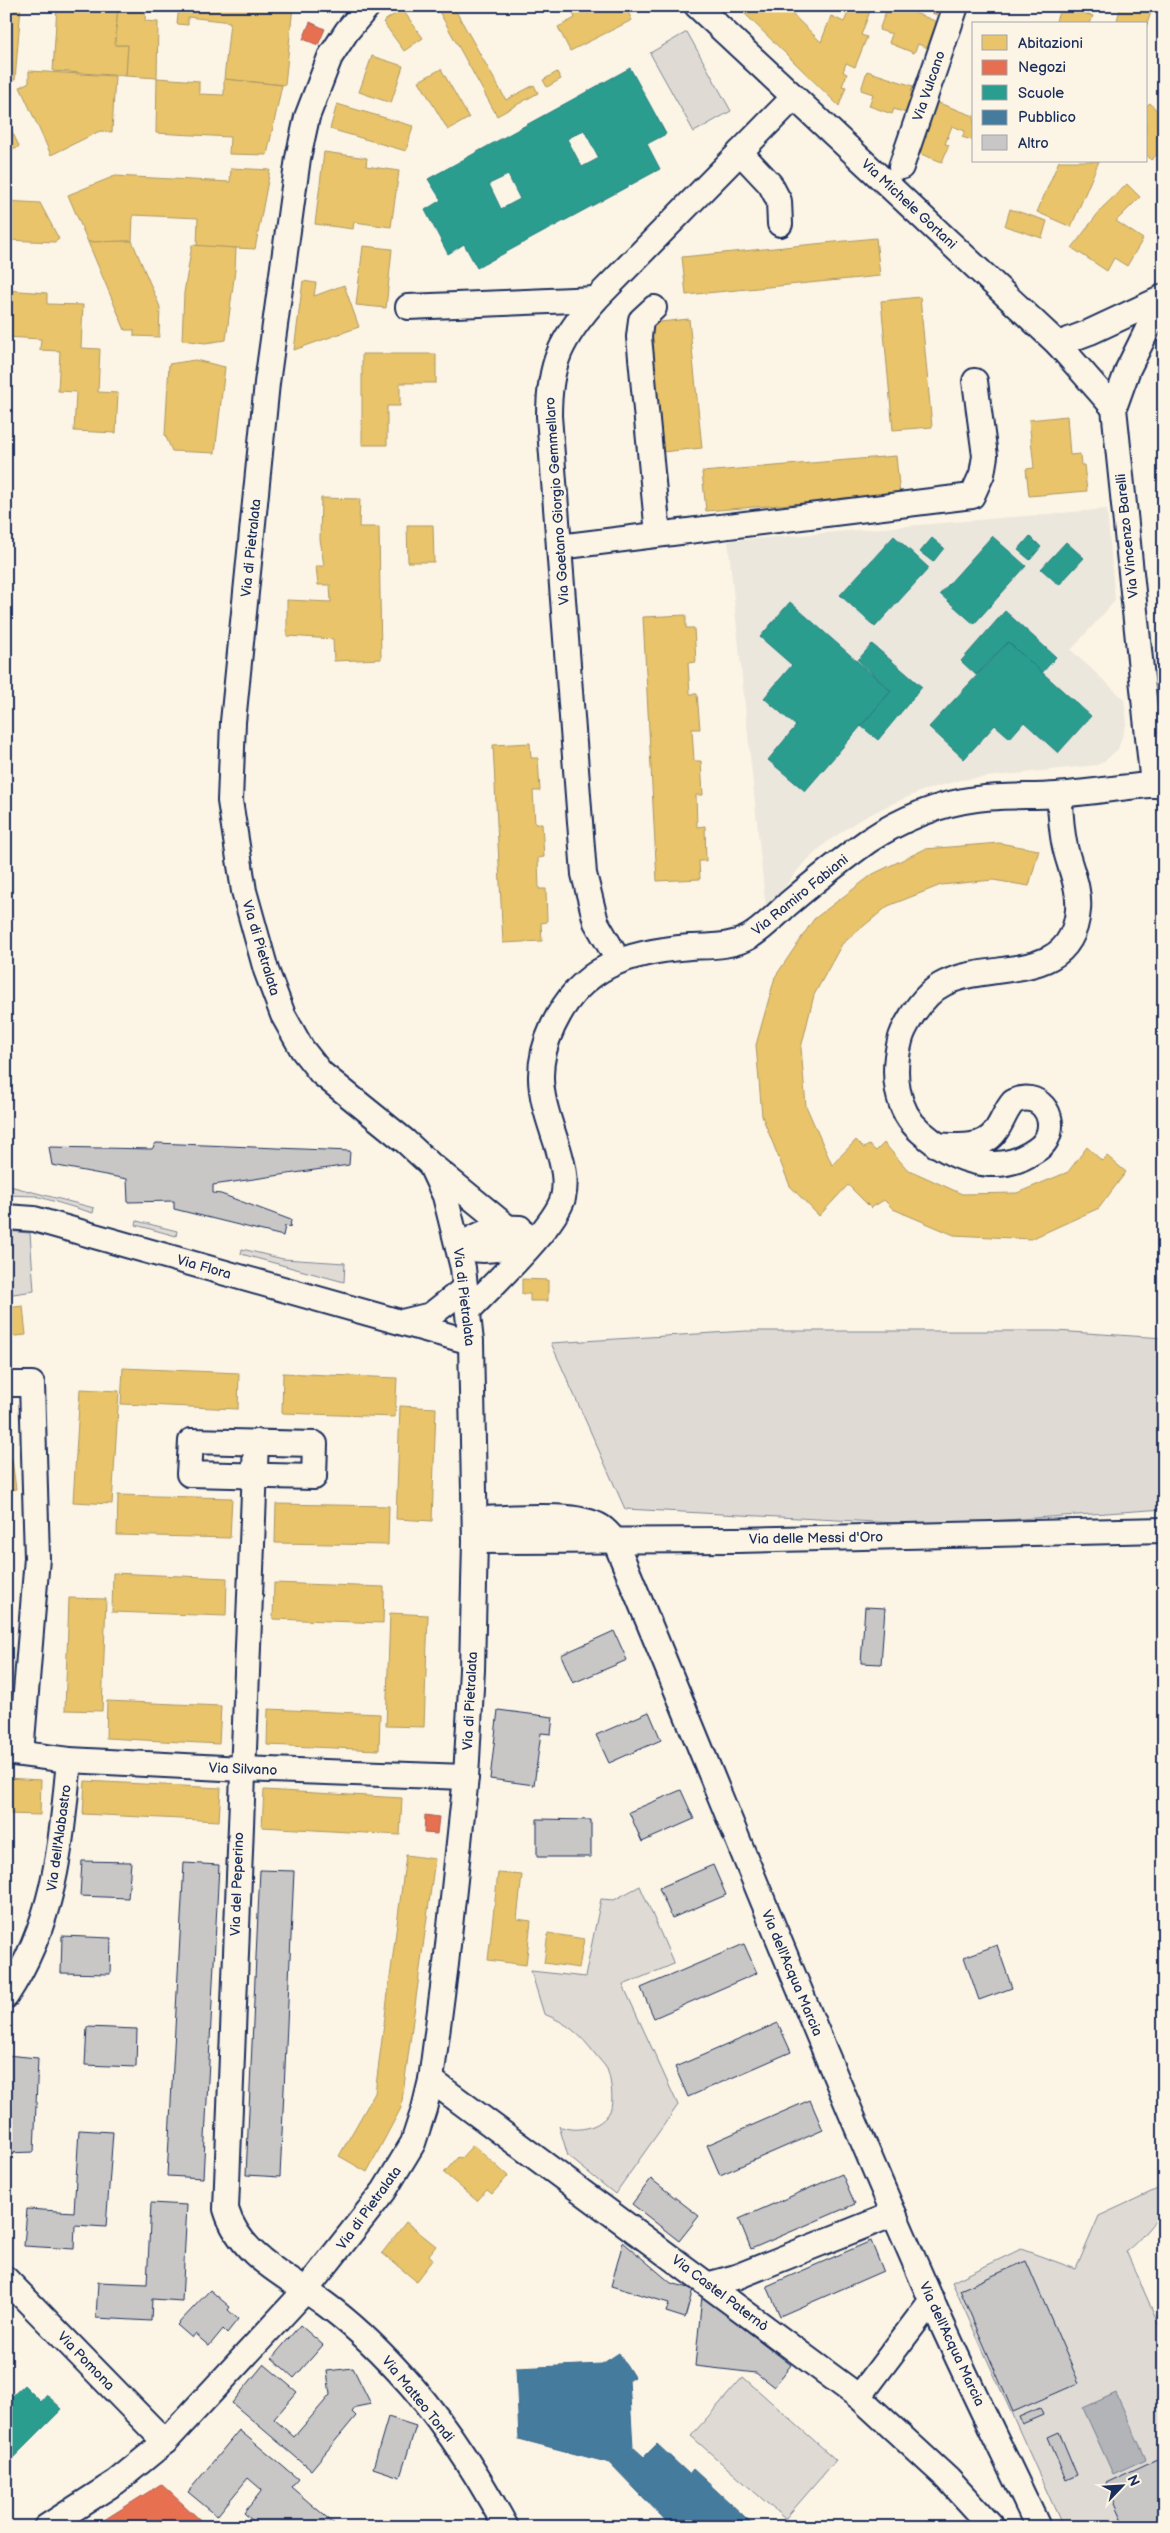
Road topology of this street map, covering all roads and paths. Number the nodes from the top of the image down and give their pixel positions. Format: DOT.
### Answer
graph roads {
  1 [pos="368,6"];
  2 [pos="697,6"];
  3 [pos="956,6"];
  4 [pos="794,97"];
  5 [pos="740,152"];
  6 [pos="901,166"];
  7 [pos="780,224"];
  8 [pos="1163,297"];
  9 [pos="596,299"];
  10 [pos="408,307"];
  11 [pos="654,308"];
  12 [pos="1058,344"];
  13 [pos="975,381"];
  14 [pos="1114,408"];
  15 [pos="658,534"];
  16 [pos="559,547"];
  17 [pos="1158,784"];
  18 [pos="1059,795"];
  19 [pos="618,960"];
  20 [pos="936,1144"];
  21 [pos="430,1164"];
  22 [pos="6,1217"];
  23 [pos="507,1227"];
  24 [pos="541,1231"];
  25 [pos="458,1246"];
  26 [pos="467,1299"];
  27 [pos="400,1322"];
  28 [pos="471,1342"];
  29 [pos="6,1384"];
  30 [pos="256,1442"];
  31 [pos="255,1476"];
  32 [pos="475,1530"];
  33 [pos="1164,1530"];
  34 [pos="615,1541"];
  35 [pos="14,1752"];
  36 [pos="70,1760"];
  37 [pos="242,1770"];
  38 [pos="466,1777"];
  39 [pos="6,1996"];
  40 [pos="430,2080"];
  41 [pos="894,2214"];
  42 [pos="6,2280"];
  43 [pos="710,2284"];
  44 [pos="306,2290"];
  45 [pos="932,2300"];
  46 [pos="859,2397"];
  47 [pos="166,2442"];
  48 [pos="46,2527"];
  49 [pos="506,2527"];
  50 [pos="992,2527"];
  51 [pos="1038,2527"];
  1 -- 21 [label="street, Via di Pietralata"];
  2 -- 4 [label="street, Via Michele Gortani"];
  3 -- 6 [label="street, Via Vulcano"];
  4 -- 5 [label="street, Via Gaetano Giorgio Gemmellaro"];
  4 -- 12 [label="street, Via Michele Gortani"];
  5 -- 7 [label="street"];
  5 -- 9 [label="street, Via Gaetano Giorgio Gemmellaro"];
  8 -- 12 [label="street, Via Vincenzo Barelli"];
  8 -- 14 [label="street, Via Vincenzo Barelli"];
  9 -- 10 [label="street"];
  9 -- 16 [label="street, Via Gaetano Giorgio Gemmellaro"];
  11 -- 15 [label="street"];
  12 -- 14 [label="street, Via Michele Gortani"];
  13 -- 15 [label="street"];
  14 -- 17 [label="street, Via Vincenzo Barelli"];
  15 -- 16 [label="street"];
  16 -- 19 [label="street, Via Gaetano Giorgio Gemmellaro"];
  17 -- 18 [label="street, Via Ramiro Fabiani"];
  18 -- 19 [label="street, Via Ramiro Fabiani"];
  18 -- 20 [label="street"];
  19 -- 24 [label="street, Via Ramiro Fabiani"];
  21 -- 23 [label="street"];
  21 -- 25 [label="street, Via di Pietralata"];
  22 -- 27 [label="street, Via Flora"];
  23 -- 24 [label="street"];
  23 -- 25 [label="street"];
  24 -- 25 [label="street, Via Ramiro Fabiani"];
  24 -- 26 [label="street, Via Ramiro Fabiani"];
  25 -- 26 [label="street, Via di Pietralata"];
  26 -- 27 [label="street, Via Flora"];
  26 -- 28 [label="street, Via di Pietralata"];
  27 -- 28 [label="street, Via Flora"];
  28 -- 32 [label="street, Via di Pietralata"];
  29 -- 35 [label="street, Via Silvano"];
  30 -- 31 [label="street, Via del Peperino"];
  30 -- 31 [label="street"];
  30 -- 31 [label="street"];
  31 -- 37 [label="street, Via del Peperino"];
  32 -- 34 [label="street"];
  32 -- 38 [label="street, Via di Pietralata"];
  33 -- 34 [label="street, Via delle Messi d'Oro"];
  34 -- 41 [label="street, Via dell'Acqua Marcia"];
  35 -- 36 [label="street, Via Silvano"];
  36 -- 37 [label="street, Via Silvano"];
  36 -- 39 [label="street, Via dell'Alabastro"];
  37 -- 38 [label="street, Via Silvano"];
  37 -- 44 [label="street, Via del Peperino"];
  38 -- 40 [label="street, Via di Pietralata"];
  40 -- 43 [label="street, Via Castel Paternò"];
  40 -- 44 [label="street, Via di Pietralata"];
  41 -- 43 [label="street"];
  41 -- 45 [label="street, Via dell'Acqua Marcia"];
  42 -- 47 [label="street, Via Pomona"];
  43 -- 46 [label="street, Via Castel Paternò"];
  44 -- 47 [label="street, Via di Pietralata"];
  44 -- 49 [label="street, Via Matteo Tondi"];
  45 -- 46 [label="street"];
  45 -- 51 [label="street, Via dell'Acqua Marcia"];
  46 -- 50 [label="street, Via Castel Paternò"];
  47 -- 48 [label="street, Via di Pietralata"];
}
